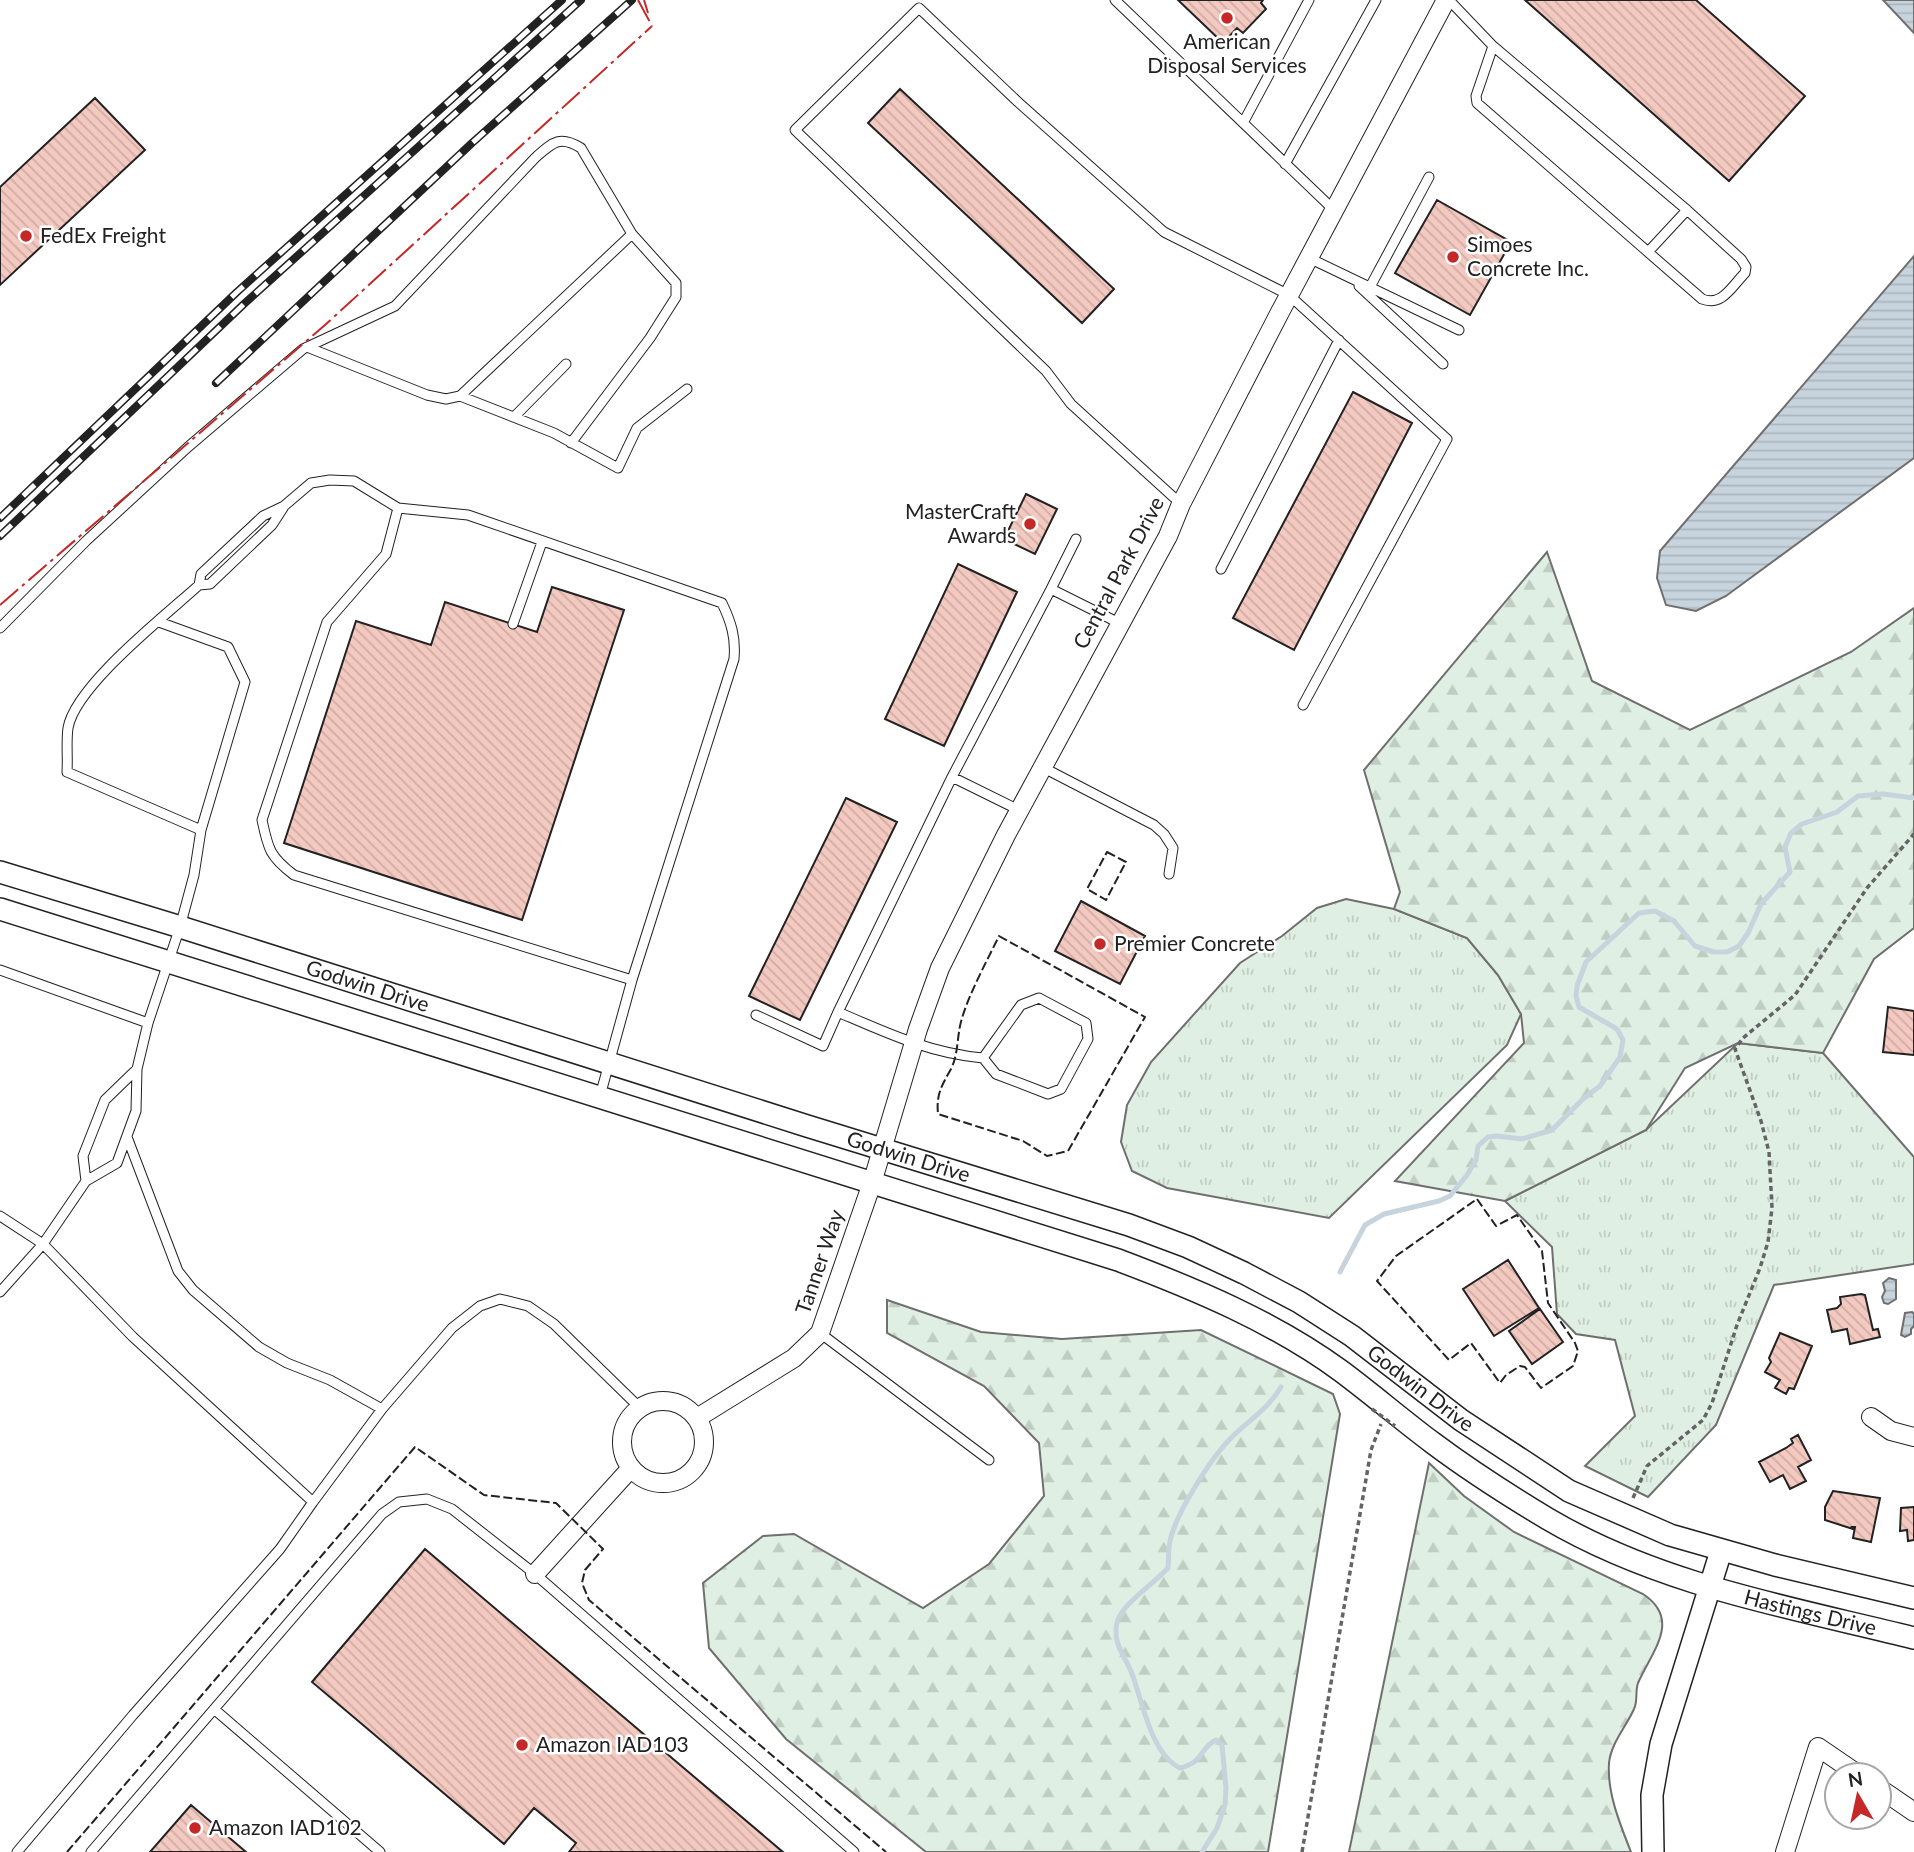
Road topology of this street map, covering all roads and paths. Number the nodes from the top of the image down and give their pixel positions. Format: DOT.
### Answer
graph roads {
  1 [pos="1115,0"];
  2 [pos="1309,0"];
  3 [pos="1376,0"];
  4 [pos="1448,0"];
  5 [pos="1493,46"];
  6 [pos="1243,123"];
  7 [pos="1286,164"];
  8 [pos="1429,177"];
  9 [pos="1687,210"];
  10 [pos="1335,211"];
  11 [pos="632,234"];
  12 [pos="1648,252"];
  13 [pos="1310,258"];
  14 [pos="1350,277"];
  15 [pos="1370,287"];
  16 [pos="1289,295"];
  17 [pos="1459,330"];
  18 [pos="1339,340"];
  19 [pos="307,347"];
  20 [pos="566,364"];
  21 [pos="1443,364"];
  22 [pos="687,389"];
  23 [pos="460,396"];
  24 [pos="514,417"];
  25 [pos="571,443"];
  26 [pos="1181,504"];
  27 [pos="398,508"];
  28 [pos="1076,539"];
  29 [pos="542,542"];
  30 [pos="1221,569"];
  31 [pos="1051,589"];
  32 [pos="159,622"];
  33 [pos="513,624"];
  34 [pos="1119,624"];
  35 [pos="0,628"];
  36 [pos="1303,705"];
  37 [pos="1042,767"];
  38 [pos="953,777"];
  39 [pos="1019,810"];
  40 [pos="201,830"];
  41 [pos="1914,834"];
  42 [pos="0,872"];
  43 [pos="1169,874"];
  44 [pos="0,909"];
  45 [pos="180,927"];
  46 [pos="167,962"];
  47 [pos="0,970"];
  48 [pos="632,980"];
  49 [pos="838,1012"];
  50 [pos="756,1015"];
  51 [pos="148,1023"];
  52 [pos="914,1045"];
  53 [pos="984,1058"];
  54 [pos="609,1063"];
  55 [pos="137,1069"];
  56 [pos="599,1098"];
  57 [pos="127,1137"];
  58 [pos="882,1149"];
  59 [pos="86,1181"];
  60 [pos="872,1183"];
  61 [pos="0,1216"];
  62 [pos="43,1244"];
  63 [pos="0,1292"];
  64 [pos="820,1333"];
  65 [pos="640,1408"];
  66 [pos="382,1409"];
  67 [pos="1385,1414"];
  68 [pos="1871,1416"];
  69 [pos="697,1418"];
  70 [pos="1914,1437"];
  71 [pos="989,1461"];
  72 [pos="631,1468"];
  73 [pos="313,1503"];
  74 [pos="1624,1517"];
  75 [pos="1721,1551"];
  76 [pos="535,1574"];
  77 [pos="1708,1588"];
  78 [pos="1914,1598"];
  79 [pos="1914,1638"];
  80 [pos="214,1709"];
  81 [pos="1839,1761"];
  82 [pos="1893,1798"];
  83 [pos="1914,1812"];
  84 [pos="17,1852"];
  85 [pos="91,1852"];
  86 [pos="380,1852"];
  87 [pos="854,1852"];
  88 [pos="1302,1852"];
  89 [pos="1653,1852"];
  90 [pos="1785,1852"];
  1 -- 6 [label="lane"];
  2 -- 6 [label="lane"];
  3 -- 7 [label="lane"];
  4 -- 5 [label="lane"];
  4 -- 10 [label="street, Central Park Drive"];
  5 -- 9 [label="lane"];
  5 -- 12 [label="lane"];
  6 -- 7 [label="lane"];
  7 -- 10 [label="lane"];
  8 -- 15 [label="lane"];
  9 -- 12 [label="lane"];
  9 -- 12 [label="lane"];
  10 -- 13 [label="street, Central Park Drive"];
  11 -- 19 [label="lane"];
  11 -- 23 [label="lane"];
  11 -- 25 [label="lane"];
  13 -- 14 [label="lane"];
  13 -- 16 [label="street, Central Park Drive"];
  14 -- 15 [label="lane"];
  14 -- 21 [label="lane"];
  15 -- 17 [label="lane"];
  16 -- 18 [label="lane"];
  16 -- 26 [label="street, Central Park Drive"];
  16 -- 26 [label="lane"];
  18 -- 30 [label="lane"];
  18 -- 36 [label="lane"];
  19 -- 23 [label="lane"];
  19 -- 35 [label="lane"];
  20 -- 24 [label="lane"];
  22 -- 25 [label="lane"];
  23 -- 24 [label="lane"];
  24 -- 25 [label="lane"];
  26 -- 34 [label="street, Central Park Drive"];
  27 -- 29 [label="lane"];
  27 -- 32 [label="lane"];
  27 -- 48 [label="lane"];
  28 -- 31 [label="lane"];
  29 -- 33 [label="lane"];
  29 -- 48 [label="lane"];
  31 -- 34 [label="lane"];
  31 -- 38 [label="lane"];
  32 -- 40 [label="lane"];
  32 -- 40 [label="lane"];
  34 -- 37 [label="street, Central Park Drive"];
  37 -- 39 [label="street, Central Park Drive"];
  37 -- 43 [label="lane"];
  38 -- 39 [label="lane"];
  38 -- 49 [label="lane"];
  39 -- 52 [label="street, Central Park Drive"];
  40 -- 45 [label="lane"];
  41 -- 74 [label="path"];
  42 -- 45 [label="street, Godwin Drive"];
  44 -- 46 [label="street, Godwin Drive"];
  45 -- 46 [label="lane"];
  45 -- 54 [label="street, Godwin Drive"];
  46 -- 51 [label="lane"];
  46 -- 56 [label="street, Godwin Drive"];
  47 -- 51 [label="lane"];
  48 -- 54 [label="lane"];
  49 -- 50 [label="lane"];
  49 -- 52 [label="lane"];
  51 -- 55 [label="lane"];
  52 -- 53 [label="lane"];
  52 -- 58 [label="street, Central Park Drive"];
  53 -- 53 [label="lane"];
  54 -- 56 [label="lane"];
  54 -- 58 [label="street, Godwin Drive"];
  55 -- 57 [label="lane"];
  55 -- 59 [label="lane"];
  56 -- 60 [label="street, Godwin Drive"];
  57 -- 59 [label="lane"];
  57 -- 66 [label="lane"];
  58 -- 60 [label="street, Central Park Drive"];
  58 -- 74 [label="street, Godwin Drive"];
  59 -- 62 [label="lane"];
  60 -- 64 [label="street, Tanner Way"];
  60 -- 67 [label="street, Godwin Drive"];
  61 -- 62 [label="lane"];
  62 -- 63 [label="lane"];
  62 -- 73 [label="lane"];
  64 -- 69 [label="street, Tanner Way"];
  64 -- 71 [label="lane"];
  65 -- 66 [label="lane"];
  65 -- 69 [label="street"];
  65 -- 72 [label="street"];
  66 -- 73 [label="lane"];
  67 -- 77 [label="street, Godwin Drive"];
  67 -- 88 [label="path"];
  68 -- 70 [label="street"];
  69 -- 72 [label="street"];
  72 -- 76 [label="street"];
  73 -- 84 [label="lane"];
  74 -- 75 [label="street, Godwin Drive"];
  75 -- 77 [label="street"];
  75 -- 78 [label="street, Hastings Drive"];
  76 -- 80 [label="lane"];
  76 -- 87 [label="lane"];
  77 -- 79 [label="street, Hastings Drive"];
  77 -- 89 [label="street"];
  80 -- 85 [label="lane"];
  80 -- 86 [label="lane"];
  81 -- 90 [label="street"];
  82 -- 83 [label="street"];
}
